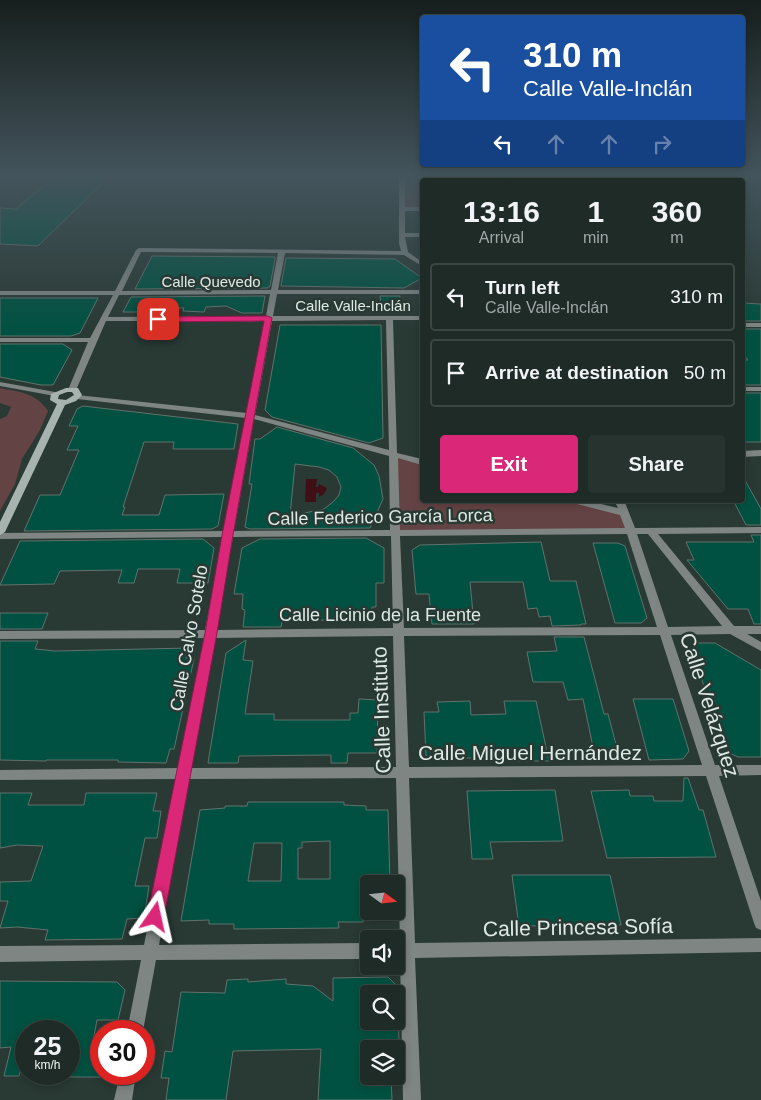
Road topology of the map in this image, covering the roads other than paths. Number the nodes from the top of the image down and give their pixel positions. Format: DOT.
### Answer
graph roads {
  1 [pos="402,227"];
  2 [pos="402,235"];
  3 [pos="420,235"];
  4 [pos="282,251"];
  5 [pos="405,253"];
  6 [pos="420,263"];
  7 [pos="420,292"];
  8 [pos="0,293"];
  9 [pos="274,293"];
  10 [pos="117,294"];
  11 [pos="268,318"];
  12 [pos="389,318"];
  13 [pos="420,318"];
  14 [pos="104,319"];
  15 [pos="745,324"];
  16 [pos="761,325"];
  17 [pos="0,340"];
  18 [pos="93,340"];
  19 [pos="0,384"];
  20 [pos="745,389"];
  21 [pos="761,389"];
  22 [pos="74,393"];
  23 [pos="55,394"];
  24 [pos="62,402"];
  25 [pos="251,416"];
  26 [pos="761,453"];
  27 [pos="394,454"];
  28 [pos="745,454"];
  29 [pos="420,461"];
  30 [pos="583,503"];
  31 [pos="621,503"];
  32 [pos="625,514"];
  33 [pos="631,530"];
  34 [pos="650,530"];
  35 [pos="761,530"];
  36 [pos="394,533"];
  37 [pos="0,534"];
  38 [pos="228,535"];
  39 [pos="664,630"];
  40 [pos="731,630"];
  41 [pos="761,630"];
  42 [pos="399,632"];
  43 [pos="211,633"];
  44 [pos="0,635"];
  45 [pos="761,647"];
  46 [pos="761,770"];
  47 [pos="711,771"];
  48 [pos="403,772"];
  49 [pos="184,774"];
  50 [pos="0,775"];
  51 [pos="761,923"];
  52 [pos="402,930"];
  53 [pos="761,945"];
  54 [pos="360,951"];
  55 [pos="405,951"];
  56 [pos="148,953"];
  57 [pos="0,954"];
  58 [pos="404,975"];
  59 [pos="137,1020"];
  60 [pos="126,1085"];
  61 [pos="123,1100"];
  62 [pos="412,1100"];
  1 -- 2 [label="street"];
  2 -- 3 [label="street"];
  2 -- 5 [label="street"];
  4 -- 5 [label="street"];
  4 -- 9 [label="street, Calle Calvo Sotelo"];
  4 -- 10 [label="street"];
  5 -- 6 [label="street"];
  7 -- 9 [label="street, Calle Quevedo"];
  8 -- 10 [label="street, Calle Quevedo"];
  9 -- 10 [label="street, Calle Quevedo"];
  9 -- 11 [label="street, Calle Calvo Sotelo"];
  10 -- 14 [label="street"];
  11 -- 12 [label="street, Calle Valle-Inclán"];
  11 -- 14 [label="street, Calle Valle-Inclán"];
  11 -- 25 [label="street, Calle Calvo Sotelo"];
  12 -- 13 [label="street, Calle Valle-Inclán"];
  12 -- 27 [label="street, Calle Instituto"];
  14 -- 18 [label="street"];
  15 -- 16 [label="street"];
  17 -- 18 [label="street"];
  18 -- 22 [label="street"];
  19 -- 23 [label="street"];
  20 -- 21 [label="street"];
  22 -- 23 [label="street"];
  22 -- 24 [label="street"];
  22 -- 25 [label="street"];
  23 -- 24 [label="street"];
  24 -- 37 [label="street"];
  25 -- 27 [label="street"];
  25 -- 38 [label="street, Calle Calvo Sotelo"];
  26 -- 28 [label="street"];
  27 -- 29 [label="street"];
  27 -- 36 [label="street, Calle Instituto"];
  30 -- 32 [label="street"];
  31 -- 32 [label="street, Calle Velázquez"];
  32 -- 33 [label="street, Calle Velázquez"];
  33 -- 34 [label="street, Calle Federico García Lorca"];
  33 -- 36 [label="street, Calle Federico García Lorca"];
  33 -- 39 [label="street, Calle Velázquez"];
  34 -- 35 [label="street, Calle Federico García Lorca"];
  34 -- 40 [label="street"];
  36 -- 38 [label="street, Calle Federico García Lorca"];
  36 -- 42 [label="street, Calle Instituto"];
  37 -- 38 [label="street, Calle Federico García Lorca"];
  38 -- 43 [label="street, Calle Calvo Sotelo"];
  39 -- 40 [label="street, Calle Licinio de la Fuente"];
  39 -- 42 [label="street, Calle Licinio de la Fuente"];
  39 -- 47 [label="street, Calle Velázquez"];
  40 -- 41 [label="street, Calle Licinio de la Fuente"];
  40 -- 45 [label="street"];
  42 -- 43 [label="street, Calle Licinio de la Fuente"];
  42 -- 48 [label="street, Calle Instituto"];
  43 -- 44 [label="street, Calle Licinio de la Fuente"];
  43 -- 49 [label="street, Calle Calvo Sotelo"];
  46 -- 47 [label="street, Calle Miguel Hernández"];
  47 -- 48 [label="street, Calle Miguel Hernández"];
  47 -- 51 [label="street, Calle Velázquez"];
  48 -- 49 [label="street, Calle Miguel Hernández"];
  48 -- 52 [label="street, Calle Instituto"];
  49 -- 50 [label="street, Calle Miguel Hernández"];
  49 -- 56 [label="street, Calle Calvo Sotelo"];
  53 -- 55 [label="street, Calle Princesa Sofía"];
  54 -- 56 [label="street"];
  56 -- 57 [label="street"];
  56 -- 59 [label="street, Calle Calvo Sotelo"];
  58 -- 62 [label="street, Calle Instituto"];
  60 -- 61 [label="street"];
}
